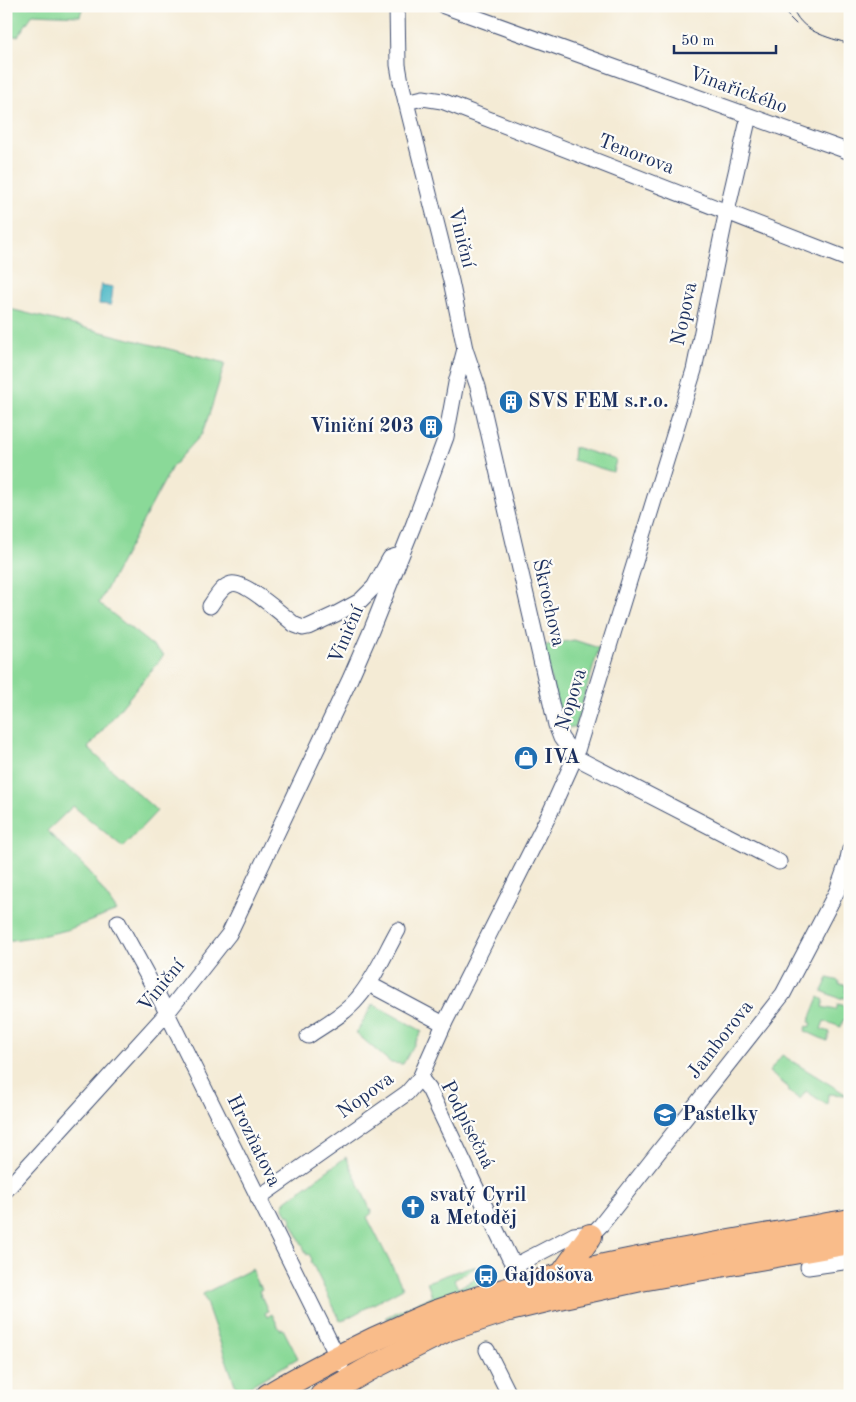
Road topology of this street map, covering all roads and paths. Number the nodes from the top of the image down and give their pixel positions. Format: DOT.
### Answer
graph roads {
  1 [pos="397,6"];
  2 [pos="444,6"];
  3 [pos="406,102"];
  4 [pos="749,116"];
  5 [pos="850,152"];
  6 [pos="726,212"];
  7 [pos="850,260"];
  8 [pos="465,348"];
  9 [pos="400,557"];
  10 [pos="210,606"];
  11 [pos="575,757"];
  12 [pos="850,849"];
  13 [pos="779,862"];
  14 [pos="118,922"];
  15 [pos="398,930"];
  16 [pos="369,984"];
  17 [pos="167,1013"];
  18 [pos="444,1024"];
  19 [pos="308,1036"];
  20 [pos="420,1078"];
  21 [pos="6,1190"];
  22 [pos="258,1198"];
  23 [pos="850,1221"];
  24 [pos="590,1236"];
  25 [pos="850,1242"];
  26 [pos="850,1261"];
  27 [pos="808,1266"];
  28 [pos="562,1275"];
  29 [pos="487,1350"];
  30 [pos="338,1357"];
  31 [pos="349,1380"];
  32 [pos="268,1396"];
  33 [pos="322,1396"];
  34 [pos="510,1396"];
  1 -- 3 [label="street, Viniční"];
  2 -- 4 [label="street, Vinařického"];
  3 -- 6 [label="street, Tenorova"];
  3 -- 8 [label="street, Viniční"];
  4 -- 5 [label="street, Vinařického"];
  4 -- 6 [label="street, Nopova"];
  6 -- 7 [label="street, Tenorova"];
  6 -- 11 [label="street, Nopova"];
  8 -- 9 [label="street, Viniční"];
  8 -- 11 [label="street, Škrochova"];
  9 -- 10 [label="street, Viniční"];
  9 -- 17 [label="street, Viniční"];
  11 -- 13 [label="street, Škrochova"];
  11 -- 18 [label="street, Nopova"];
  12 -- 24 [label="street, Jamborova"];
  14 -- 17 [label="street, Hrozňatova"];
  15 -- 16 [label="street"];
  16 -- 18 [label="street"];
  16 -- 19 [label="street"];
  17 -- 21 [label="street, Viniční"];
  17 -- 22 [label="street, Hrozňatova"];
  18 -- 20 [label="street, Nopova"];
  20 -- 22 [label="street, Nopova"];
  20 -- 24 [label="street, Podpísečná"];
  22 -- 30 [label="street, Hrozňatova"];
  23 -- 28 [label="main road"];
  24 -- 28 [label="main road"];
  25 -- 31 [label="main road"];
  26 -- 27 [label="street"];
  28 -- 30 [label="main road"];
  29 -- 34 [label="street"];
  30 -- 31 [label="street, Hrozňatova"];
  30 -- 32 [label="main road"];
  31 -- 33 [label="main road"];
}
